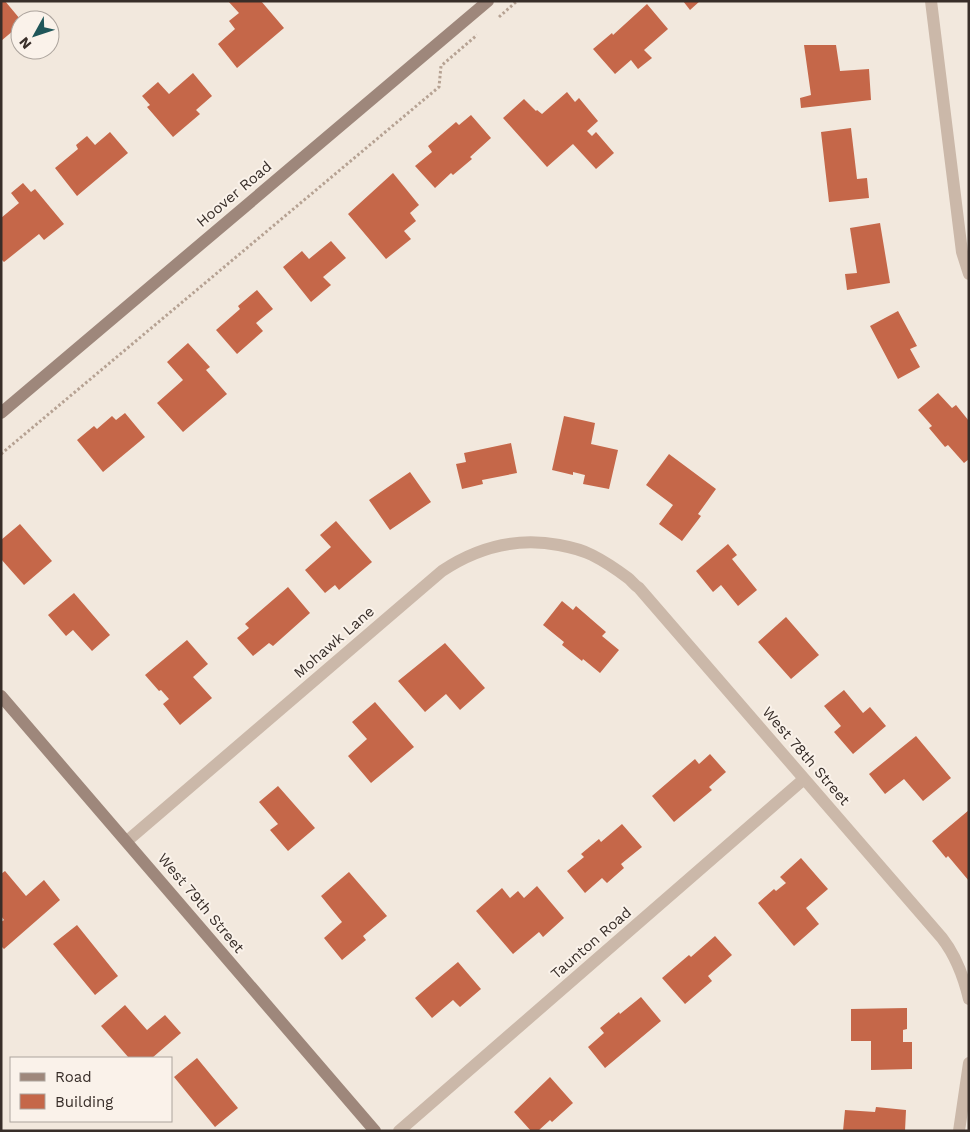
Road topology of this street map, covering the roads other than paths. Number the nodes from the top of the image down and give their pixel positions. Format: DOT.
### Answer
graph roads {
  1 [pos="488,1"];
  2 [pos="931,1"];
  3 [pos="969,274"];
  4 [pos="1,412"];
  5 [pos="593,555"];
  6 [pos="1,696"];
  7 [pos="804,779"];
  8 [pos="127,841"];
  9 [pos="969,999"];
  10 [pos="969,1063"];
  11 [pos="375,1131"];
  12 [pos="399,1131"];
  13 [pos="959,1131"];
  1 -- 4 [label="street, Hoover Road"];
  2 -- 3 [label="street"];
  5 -- 7 [label="street, West 78th Street"];
  5 -- 8 [label="street, Mohawk Lane"];
  6 -- 8 [label="street, West 79th Street"];
  7 -- 9 [label="street, West 78th Street"];
  7 -- 12 [label="street, Taunton Road"];
  8 -- 11 [label="street, West 79th Street"];
  10 -- 13 [label="street"];
}
